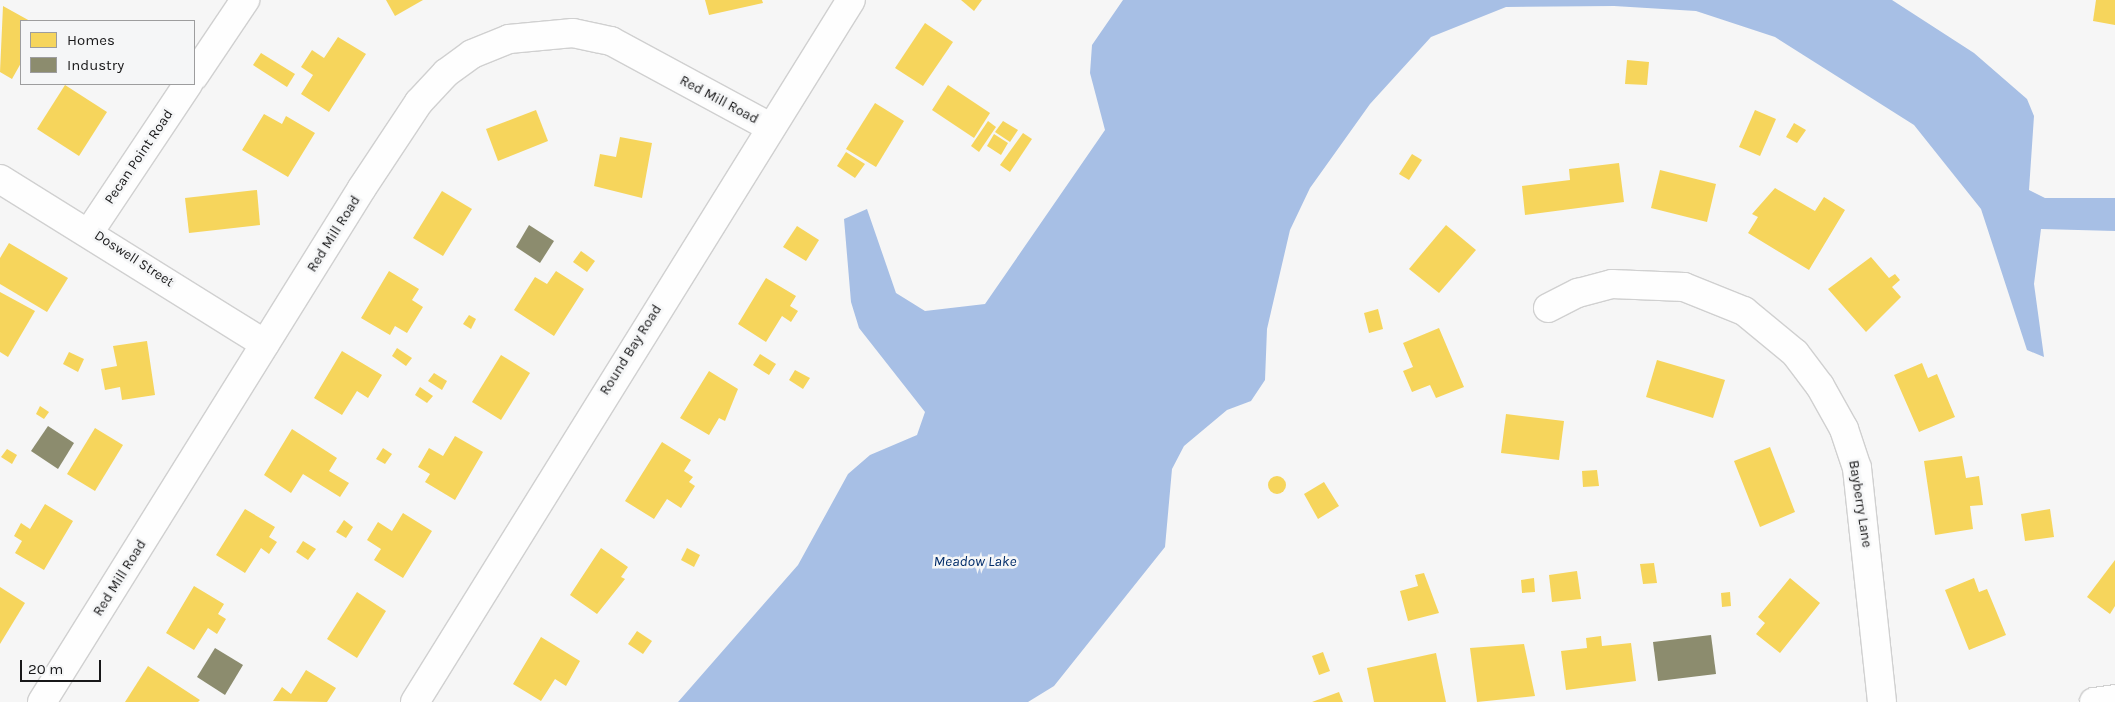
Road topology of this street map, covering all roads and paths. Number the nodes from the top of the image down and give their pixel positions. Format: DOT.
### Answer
graph roads {
  1 [pos="245,0"];
  2 [pos="850,0"];
  3 [pos="195,75"];
  4 [pos="187,85"];
  5 [pos="770,127"];
  6 [pos="0,179"];
  7 [pos="90,231"];
  8 [pos="1548,308"];
  9 [pos="265,344"];
  10 [pos="2115,700"];
  11 [pos="42,702"];
  12 [pos="415,702"];
  13 [pos="1882,702"];
  14 [pos="2094,702"];
  1 -- 3 [label="street"];
  2 -- 5 [label="street, Round Bay Road"];
  4 -- 7 [label="street, Pecan Point Road"];
  5 -- 9 [label="street, Red Mill Road"];
  5 -- 12 [label="street, Round Bay Road"];
  6 -- 7 [label="street, Doswell Street"];
  7 -- 9 [label="street, Doswell Street"];
  8 -- 13 [label="street, Bayberry Lane"];
  9 -- 11 [label="street, Red Mill Road"];
  10 -- 14 [label="street"];
}
